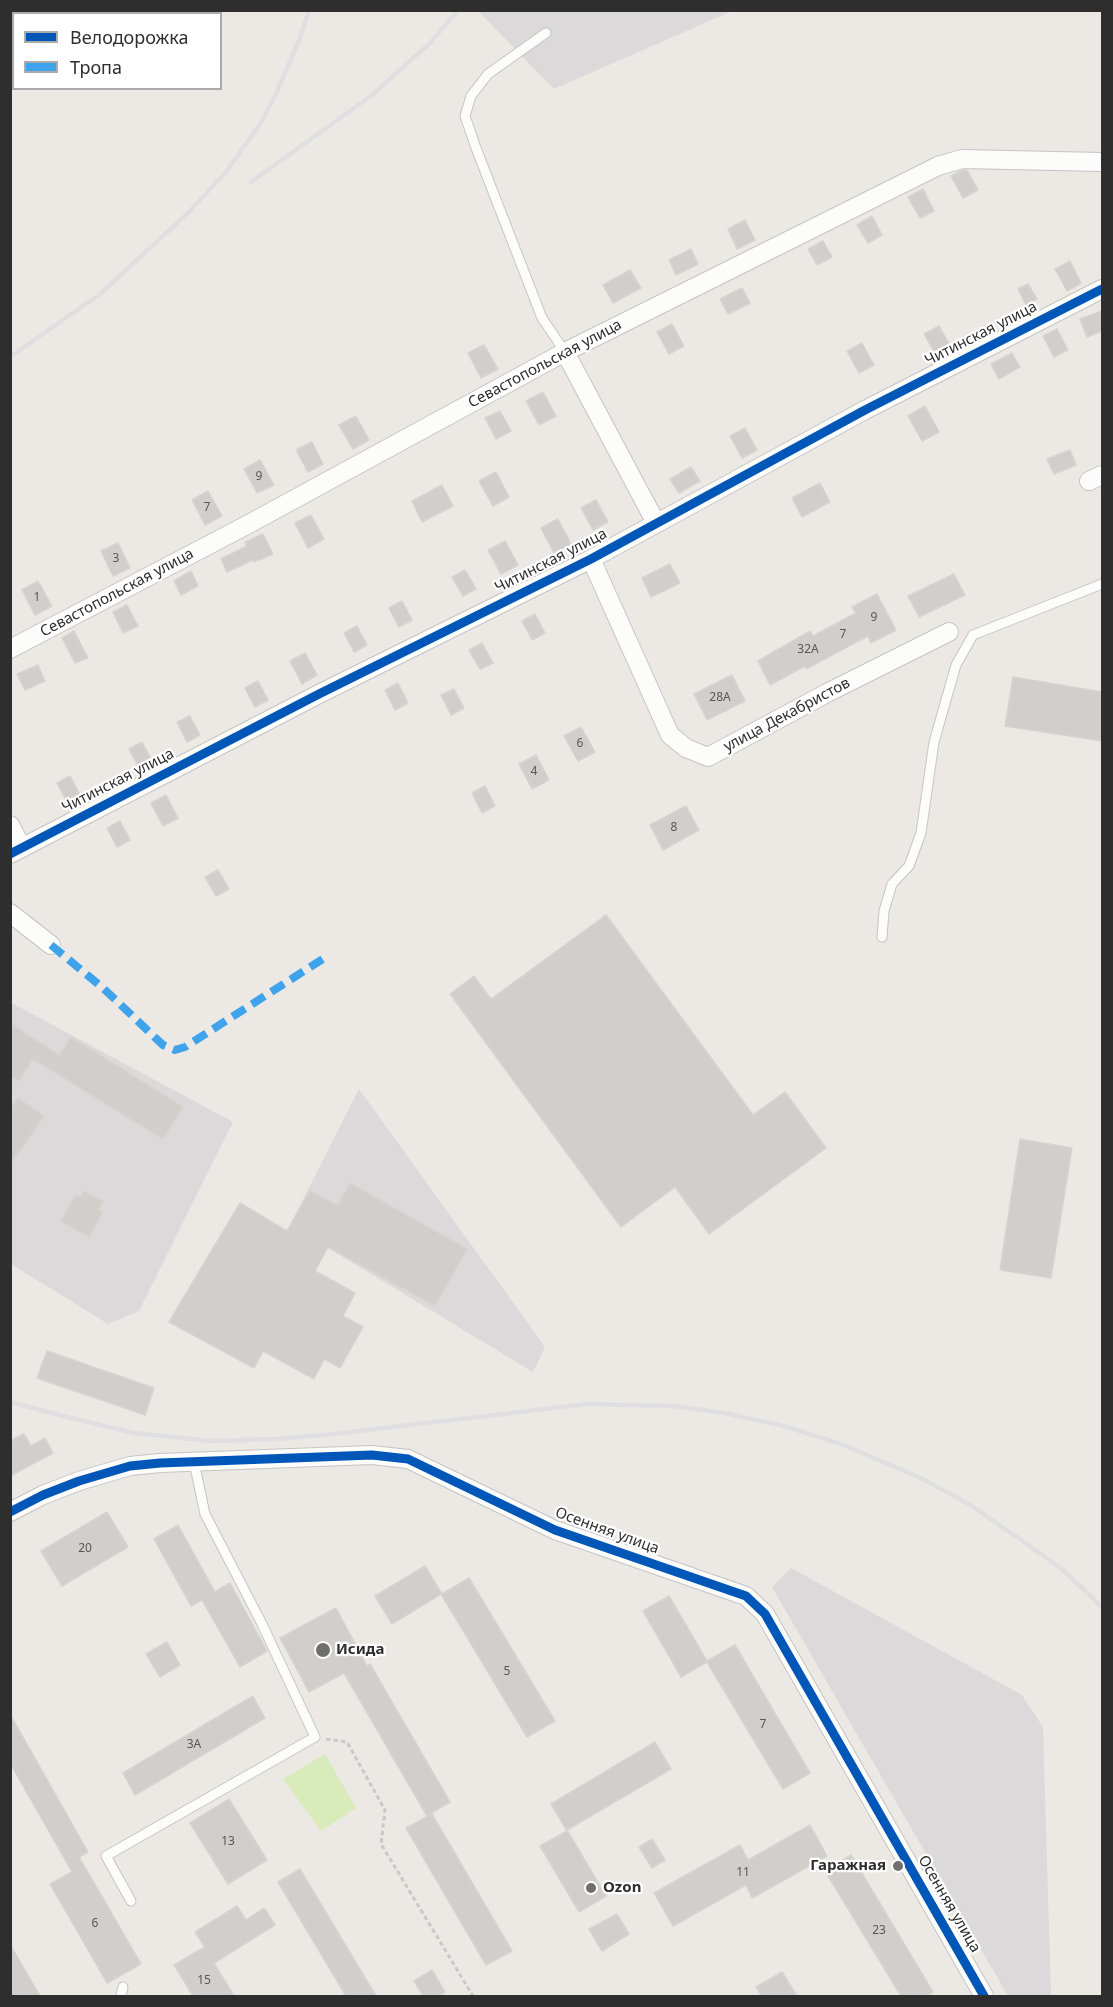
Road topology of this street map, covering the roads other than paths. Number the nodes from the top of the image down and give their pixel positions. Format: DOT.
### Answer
graph roads {
  1 [pos="546,33"];
  2 [pos="1102,162"];
  3 [pos="1102,289"];
  4 [pos="565,352"];
  5 [pos="656,523"];
  6 [pos="591,559"];
  7 [pos="1102,584"];
  8 [pos="949,632"];
  9 [pos="10,649"];
  10 [pos="10,825"];
  11 [pos="16,851"];
  12 [pos="10,913"];
  13 [pos="882,937"];
  14 [pos="51,945"];
  15 [pos="194,1462"];
  16 [pos="10,1512"];
  17 [pos="131,1901"];
  18 [pos="984,1996"];
  1 -- 4 [label="lane"];
  2 -- 4 [label="street, Севастопольская улица"];
  3 -- 5 [label="street, Читинская улица"];
  4 -- 5 [label="street"];
  4 -- 9 [label="street, Севастопольская улица"];
  5 -- 6 [label="street, Читинская улица"];
  6 -- 8 [label="street, улица Декабристов"];
  6 -- 11 [label="street, Читинская улица"];
  7 -- 13 [label="lane"];
  10 -- 11 [label="street"];
  12 -- 14 [label="street"];
  15 -- 16 [label="street, Осенняя улица"];
  15 -- 17 [label="lane"];
  15 -- 18 [label="street, Осенняя улица"];
}
